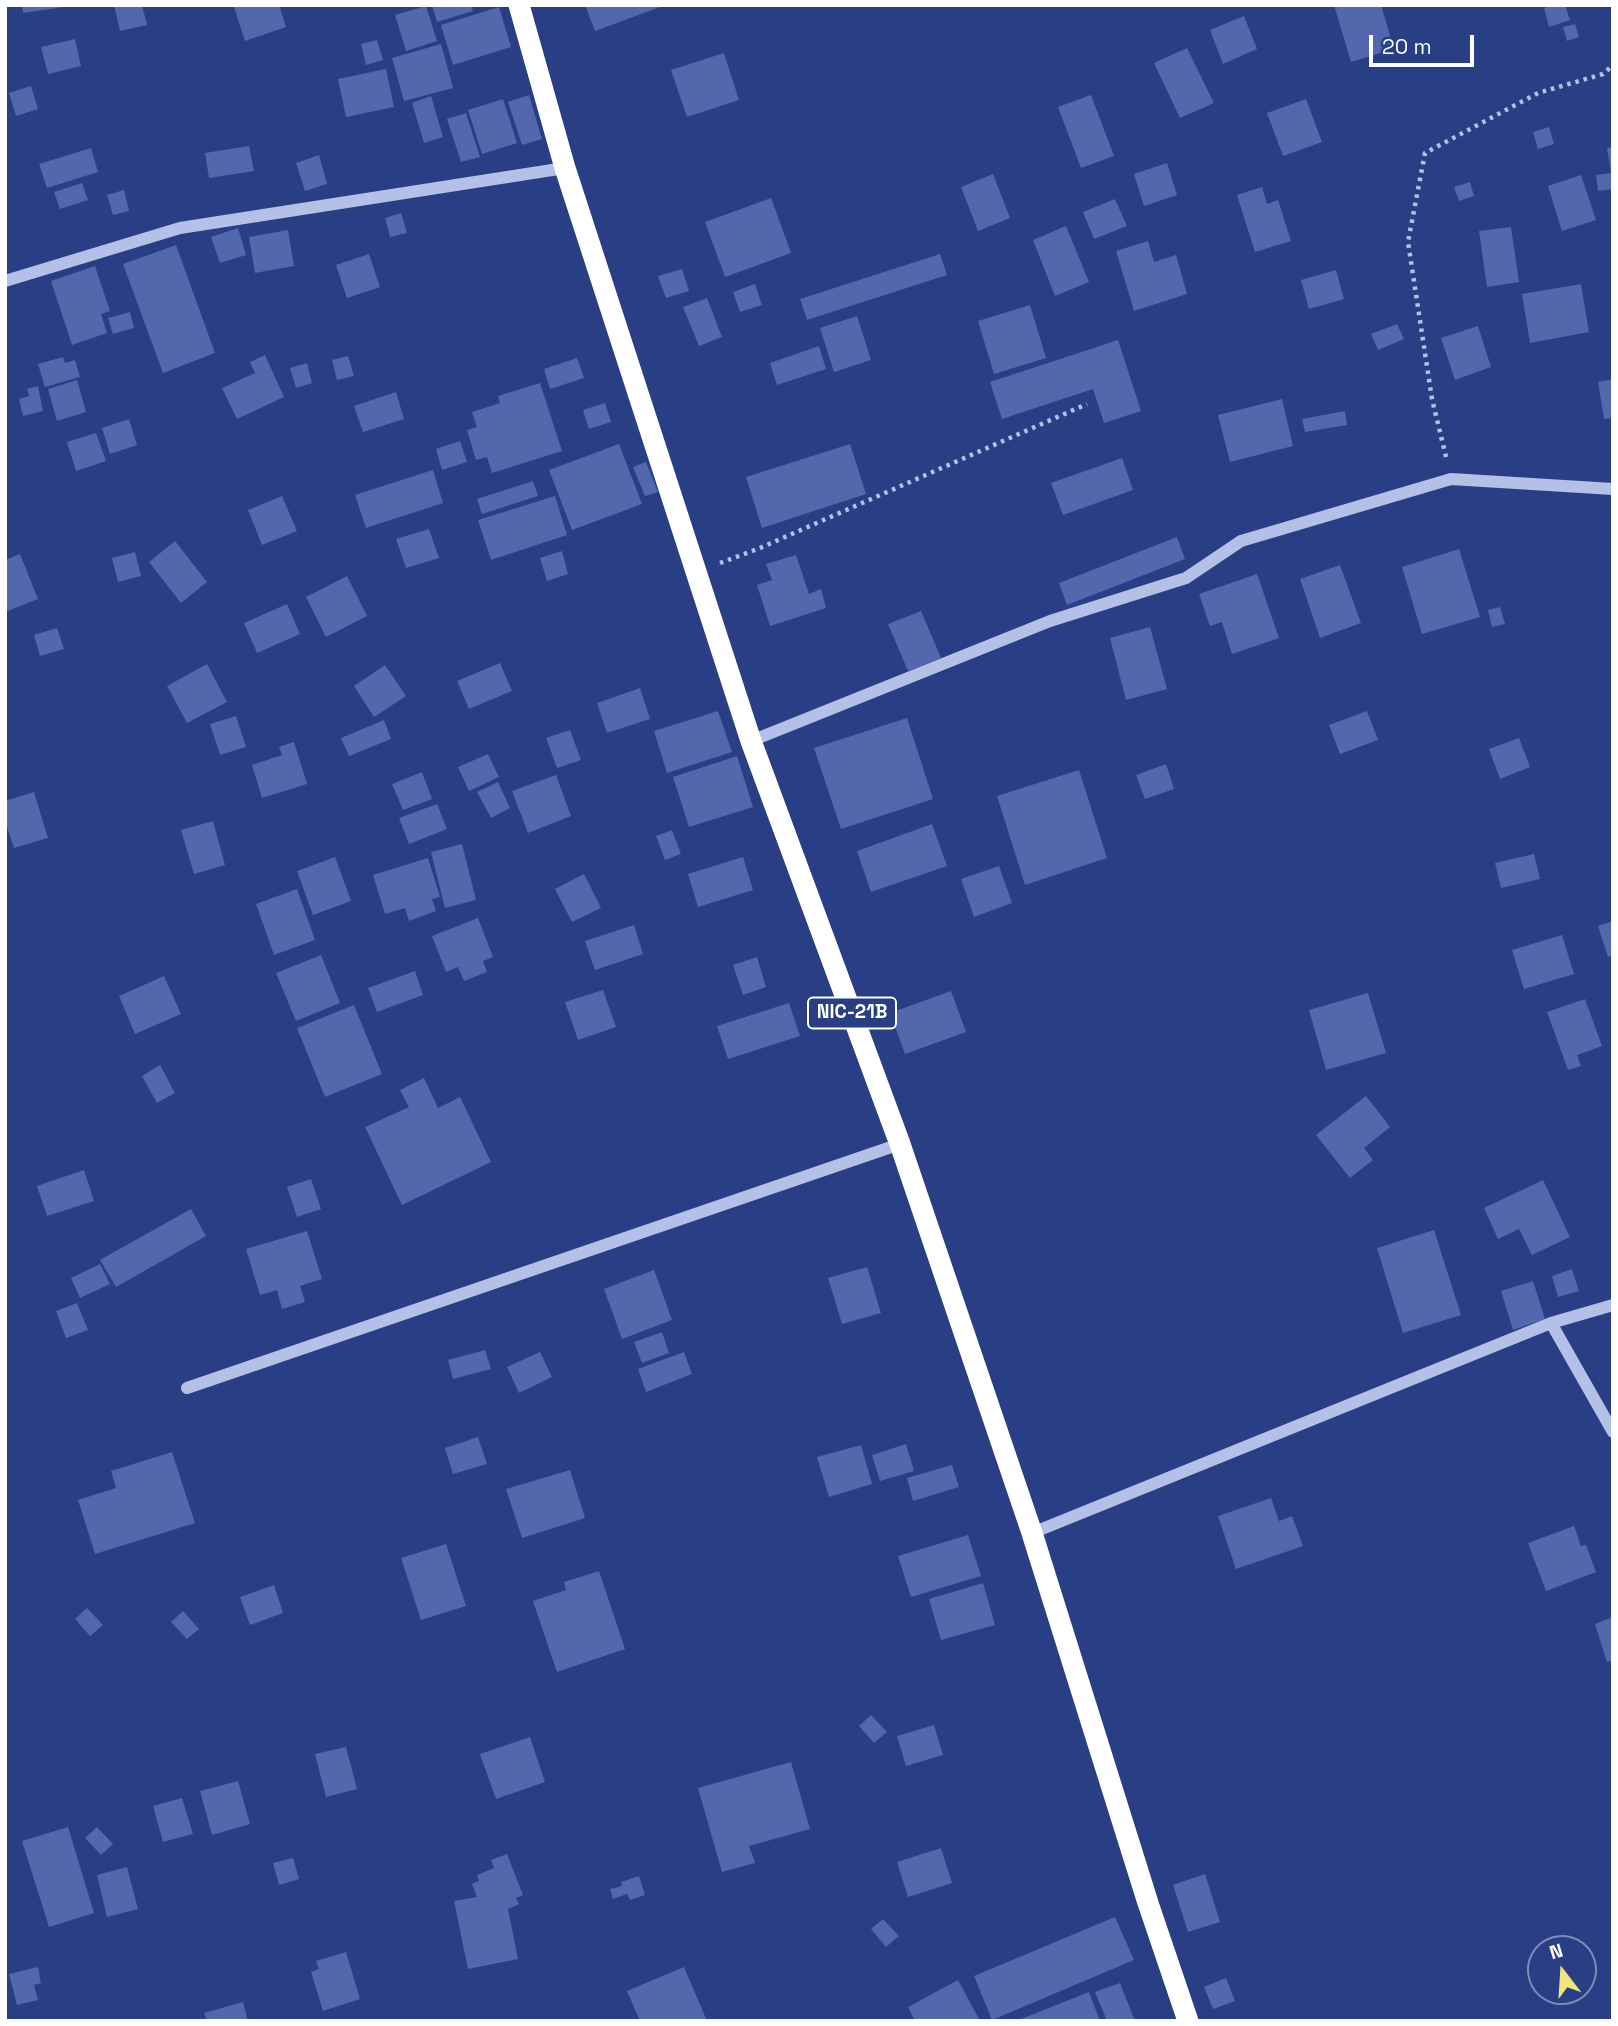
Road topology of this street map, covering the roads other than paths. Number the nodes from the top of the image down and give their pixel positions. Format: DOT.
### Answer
graph roads {
  1 [pos="519,5"];
  2 [pos="565,168"];
  3 [pos="5,281"];
  4 [pos="1613,489"];
  5 [pos="751,741"];
  6 [pos="900,1144"];
  7 [pos="1613,1305"];
  8 [pos="1551,1323"];
  9 [pos="187,1388"];
  10 [pos="1613,1432"];
  11 [pos="1032,1532"];
  12 [pos="1188,2021"];
  1 -- 2 [label="highway, NIC-21B"];
  2 -- 3 [label="street"];
  2 -- 5 [label="highway, NIC-21B"];
  4 -- 5 [label="street"];
  5 -- 6 [label="highway, NIC-21B"];
  6 -- 9 [label="street"];
  6 -- 11 [label="highway, NIC-21B"];
  7 -- 8 [label="street"];
  8 -- 10 [label="street"];
  8 -- 11 [label="street"];
  11 -- 12 [label="highway, NIC-21B"];
}
